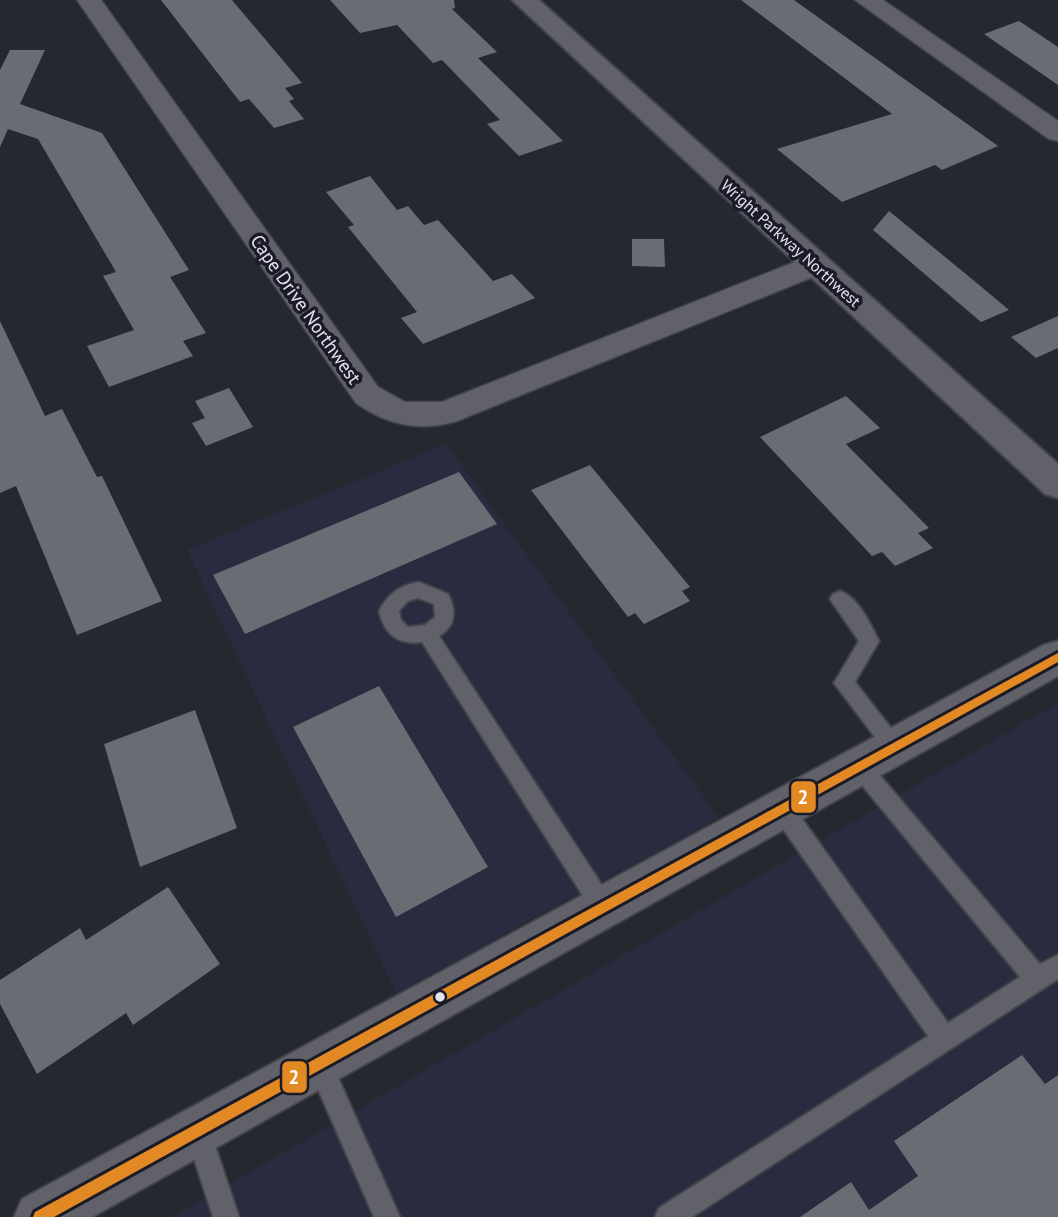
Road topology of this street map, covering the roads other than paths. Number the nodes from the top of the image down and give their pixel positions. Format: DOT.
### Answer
graph roads {
  1 [pos="89,0"];
  2 [pos="524,0"];
  3 [pos="867,0"];
  4 [pos="1058,133"];
  5 [pos="816,265"];
  6 [pos="1058,485"];
  7 [pos="839,599"];
  8 [pos="428,635"];
  9 [pos="1058,657"];
  10 [pos="877,756"];
  11 [pos="782,809"];
  12 [pos="603,907"];
  13 [pos="1058,966"];
  14 [pos="1037,979"];
  15 [pos="945,1039"];
  16 [pos="319,1064"];
  17 [pos="198,1130"];
  18 [pos="40,1217"];
  19 [pos="226,1217"];
  20 [pos="387,1217"];
  21 [pos="668,1217"];
  1 -- 5 [label="street, Cape Drive Northwest"];
  2 -- 5 [label="street, Wright Parkway Northwest"];
  3 -- 4 [label="street"];
  5 -- 6 [label="street, Wright Parkway Northwest"];
  7 -- 10 [label="lane"];
  8 -- 12 [label="lane"];
  9 -- 10 [label="street"];
  10 -- 11 [label="street"];
  10 -- 14 [label="lane"];
  11 -- 12 [label="street"];
  11 -- 15 [label="lane"];
  12 -- 16 [label="street"];
  13 -- 14 [label="lane"];
  14 -- 15 [label="lane"];
  15 -- 21 [label="lane"];
  16 -- 17 [label="street"];
  16 -- 20 [label="lane"];
  17 -- 18 [label="street"];
  17 -- 19 [label="lane"];
}
